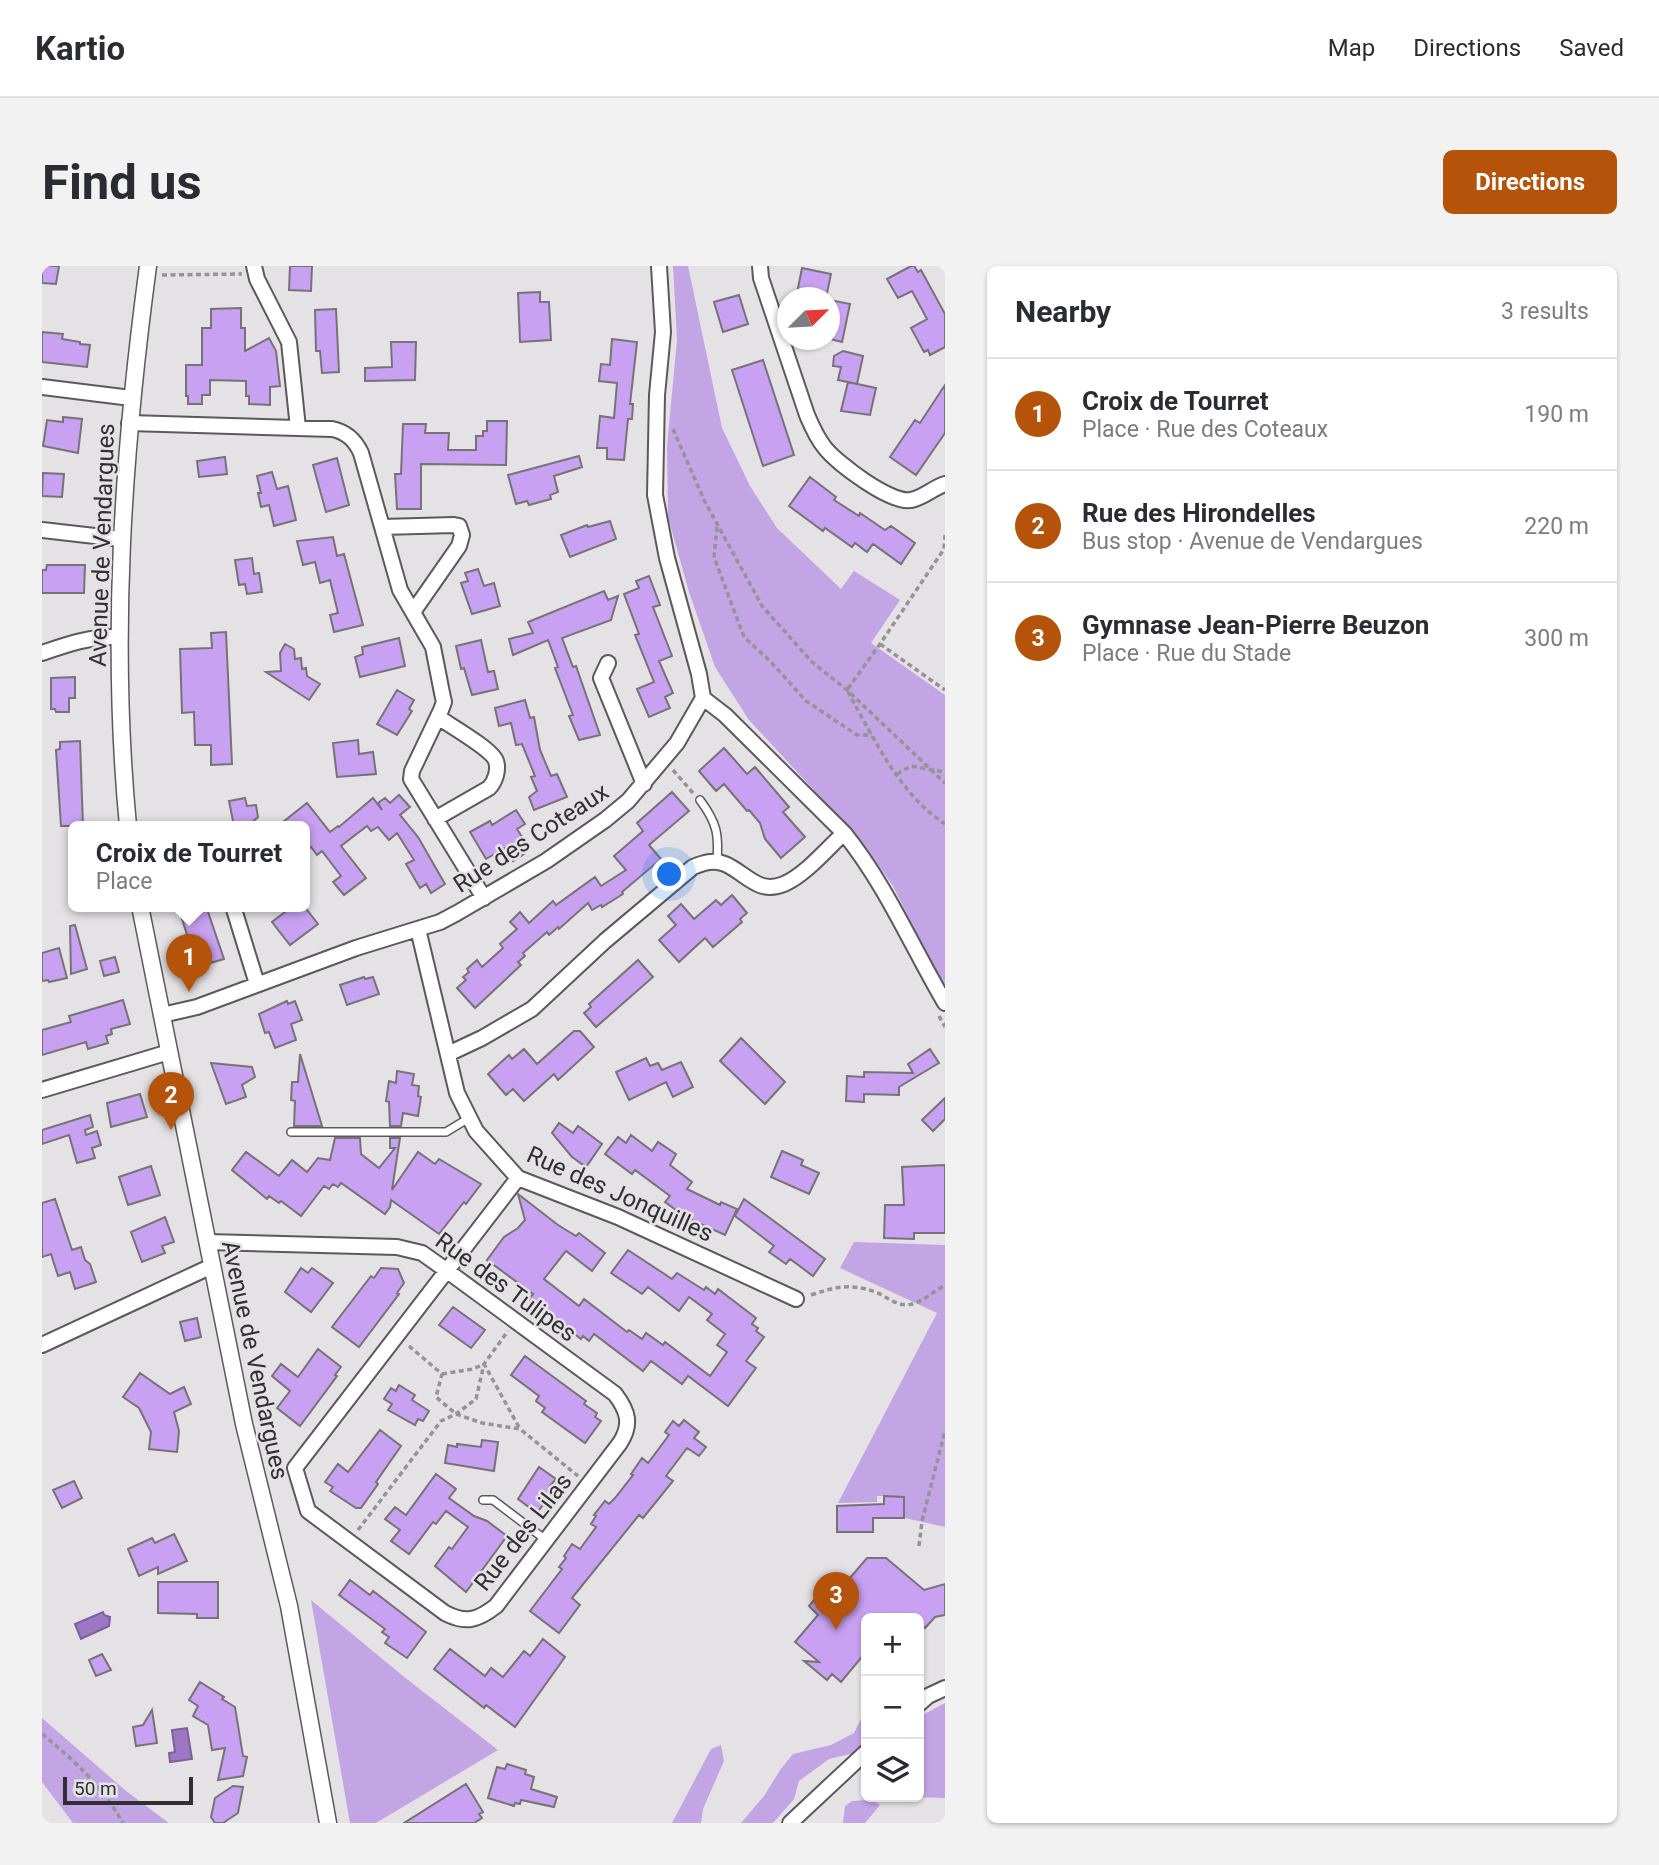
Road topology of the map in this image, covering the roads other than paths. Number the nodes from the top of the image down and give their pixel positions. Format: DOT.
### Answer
graph roads {
  1 [pos="148,266"];
  2 [pos="659,266"];
  3 [pos="760,266"];
  4 [pos="255,270"];
  5 [pos="42,387"];
  6 [pos="131,398"];
  7 [pos="129,423"];
  8 [pos="298,428"];
  9 [pos="945,484"];
  10 [pos="382,527"];
  11 [pos="42,530"];
  12 [pos="121,539"];
  13 [pos="413,612"];
  14 [pos="119,637"];
  15 [pos="42,653"];
  16 [pos="608,663"];
  17 [pos="703,698"];
  18 [pos="438,717"];
  19 [pos="644,784"];
  20 [pos="700,800"];
  21 [pos="435,820"];
  22 [pos="128,821"];
  23 [pos="844,833"];
  24 [pos="717,862"];
  25 [pos="484,898"];
  26 [pos="141,912"];
  27 [pos="237,912"];
  28 [pos="418,929"];
  29 [pos="257,984"];
  30 [pos="945,1003"];
  31 [pos="162,1015"];
  32 [pos="169,1052"];
  33 [pos="448,1054"];
  34 [pos="42,1090"];
  35 [pos="470,1118"];
  36 [pos="291,1132"];
  37 [pos="518,1178"];
  38 [pos="207,1242"];
  39 [pos="212,1266"];
  40 [pos="446,1270"];
  41 [pos="796,1299"];
  42 [pos="42,1345"];
  43 [pos="628,1417"];
  44 [pos="483,1500"];
  45 [pos="546,1540"];
  46 [pos="945,1688"];
  47 [pos="924,1700"];
  48 [pos="861,1757"];
  49 [pos="328,1823"];
  50 [pos="790,1823"];
  1 -- 6 [label="street, Avenue de Vendargues"];
  2 -- 17 [label="street"];
  3 -- 9 [label="street"];
  4 -- 8 [label="street"];
  5 -- 6 [label="street"];
  6 -- 7 [label="street, Avenue de Vendargues"];
  7 -- 8 [label="street"];
  7 -- 12 [label="street, Avenue de Vendargues"];
  8 -- 10 [label="street"];
  10 -- 13 [label="street"];
  10 -- 13 [label="street"];
  11 -- 12 [label="street"];
  12 -- 14 [label="street, Avenue de Vendargues"];
  13 -- 18 [label="street"];
  14 -- 15 [label="street"];
  14 -- 22 [label="street, Avenue de Vendargues"];
  16 -- 19 [label="street"];
  17 -- 19 [label="street, Rue des Coteaux"];
  17 -- 23 [label="street"];
  18 -- 21 [label="street"];
  18 -- 21 [label="street"];
  19 -- 25 [label="street, Rue des Coteaux"];
  20 -- 24 [label="lane"];
  21 -- 25 [label="street"];
  23 -- 24 [label="street"];
  23 -- 30 [label="street"];
  24 -- 33 [label="street"];
  25 -- 28 [label="street, Rue des Coteaux"];
  26 -- 31 [label="street, Avenue de Vendargues"];
  27 -- 29 [label="street"];
  28 -- 29 [label="street, Rue des Coteaux"];
  28 -- 33 [label="street, Rue des Jonquilles"];
  29 -- 31 [label="street, Rue des Coteaux"];
  31 -- 32 [label="street, Avenue de Vendargues"];
  32 -- 34 [label="street"];
  32 -- 38 [label="street, Avenue de Vendargues"];
  33 -- 35 [label="street, Rue des Jonquilles"];
  35 -- 36 [label="lane"];
  35 -- 37 [label="street, Rue des Jonquilles"];
  37 -- 40 [label="street"];
  37 -- 41 [label="street, Rue des Jonquilles"];
  38 -- 39 [label="street, Avenue de Vendargues"];
  38 -- 40 [label="street, Rue des Tulipes"];
  39 -- 42 [label="street"];
  39 -- 49 [label="street, Avenue de Vendargues"];
  40 -- 43 [label="street, Rue des Tulipes"];
  40 -- 45 [label="street, Rue des Lilas"];
  43 -- 45 [label="street, Rue des Lilas"];
  44 -- 45 [label="lane"];
  46 -- 47 [label="street"];
  48 -- 50 [label="street"];
}
